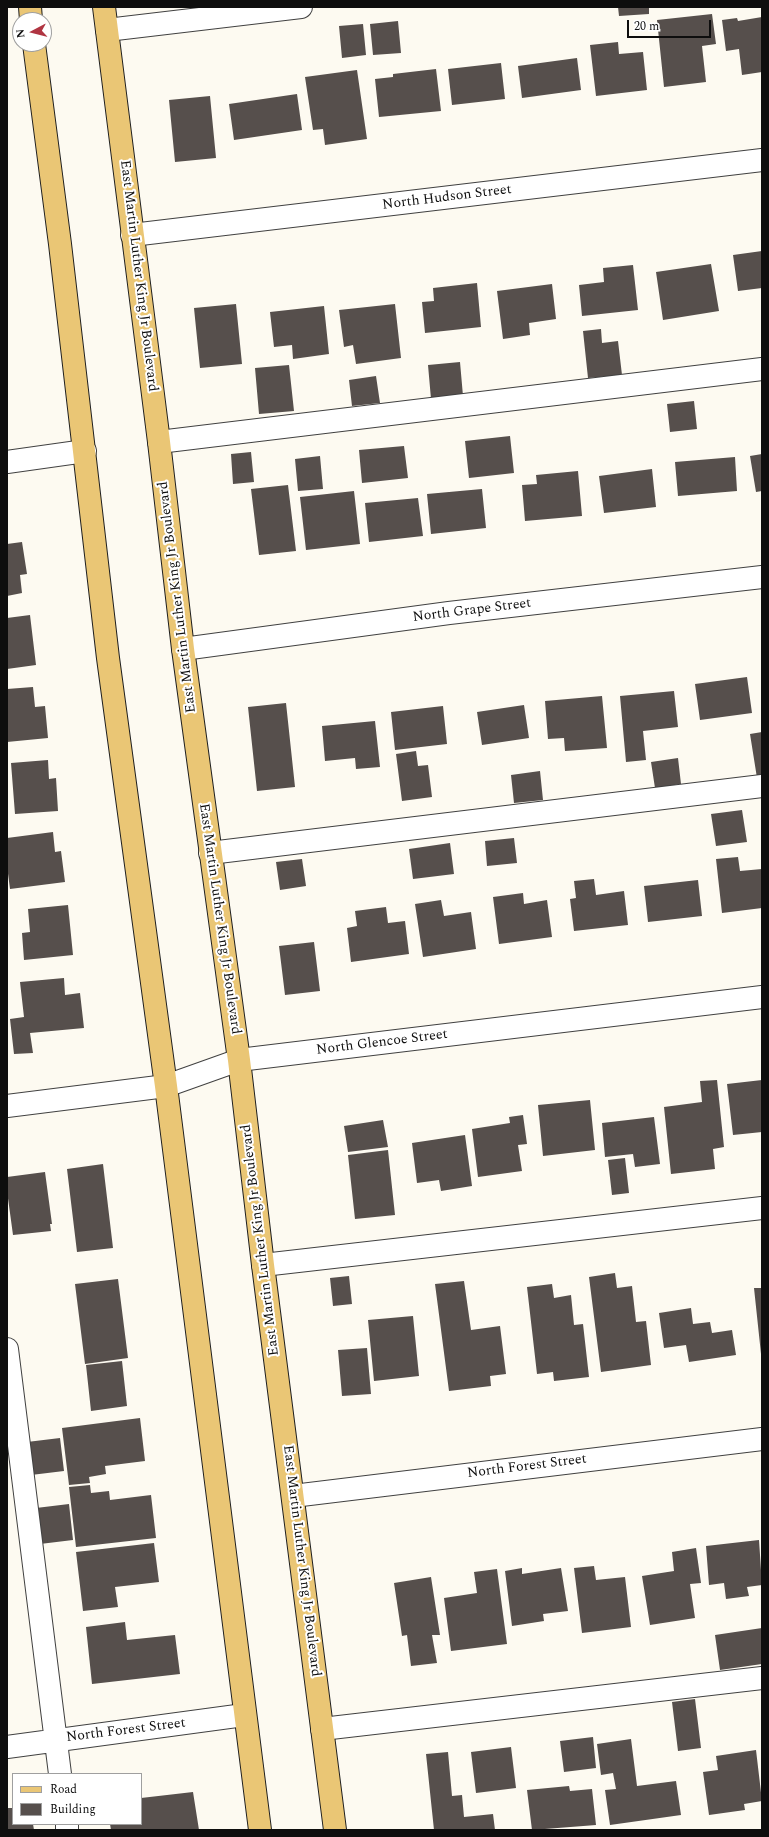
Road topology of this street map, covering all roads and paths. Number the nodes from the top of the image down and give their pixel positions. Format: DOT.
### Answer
graph roads {
  1 [pos="104,7"];
  2 [pos="301,7"];
  3 [pos="107,30"];
  4 [pos="35,52"];
  5 [pos="762,160"];
  6 [pos="132,235"];
  7 [pos="762,369"];
  8 [pos="159,442"];
  9 [pos="85,451"];
  10 [pos="7,462"];
  11 [pos="762,577"];
  12 [pos="183,649"];
  13 [pos="762,786"];
  14 [pos="210,853"];
  15 [pos="762,997"];
  16 [pos="239,1060"];
  17 [pos="166,1086"];
  18 [pos="7,1106"];
  19 [pos="762,1208"];
  20 [pos="263,1265"];
  21 [pos="7,1349"];
  22 [pos="762,1439"];
  23 [pos="293,1496"];
  24 [pos="762,1678"];
  25 [pos="244,1716"];
  26 [pos="322,1729"];
  27 [pos="56,1740"];
  28 [pos="7,1746"];
  29 [pos="60,1773"];
  30 [pos="260,1830"];
  31 [pos="335,1830"];
  1 -- 3 [label="main road, East Martin Luther King Jr Boulevard"];
  2 -- 3 [label="street"];
  3 -- 6 [label="main road, East Martin Luther King Jr Boulevard"];
  4 -- 9 [label="main road"];
  5 -- 6 [label="street, North Hudson Street"];
  6 -- 8 [label="main road, East Martin Luther King Jr Boulevard"];
  7 -- 8 [label="street"];
  8 -- 12 [label="main road, East Martin Luther King Jr Boulevard"];
  9 -- 10 [label="street"];
  9 -- 17 [label="main road"];
  11 -- 12 [label="street, North Grape Street"];
  12 -- 14 [label="main road, East Martin Luther King Jr Boulevard"];
  13 -- 14 [label="street"];
  14 -- 16 [label="main road, East Martin Luther King Jr Boulevard"];
  15 -- 16 [label="street, North Glencoe Street"];
  16 -- 17 [label="street, North Glencoe Street"];
  16 -- 20 [label="main road, East Martin Luther King Jr Boulevard"];
  17 -- 18 [label="street, North Glencoe Street"];
  17 -- 25 [label="main road"];
  19 -- 20 [label="street"];
  20 -- 23 [label="main road, East Martin Luther King Jr Boulevard"];
  21 -- 27 [label="street"];
  22 -- 23 [label="street, North Forest Street"];
  23 -- 26 [label="main road, East Martin Luther King Jr Boulevard"];
  24 -- 26 [label="street"];
  25 -- 27 [label="street, North Forest Street"];
  25 -- 30 [label="main road"];
  26 -- 31 [label="main road, East Martin Luther King Jr Boulevard"];
  27 -- 28 [label="street, North Forest Street"];
  27 -- 29 [label="street"];
}
